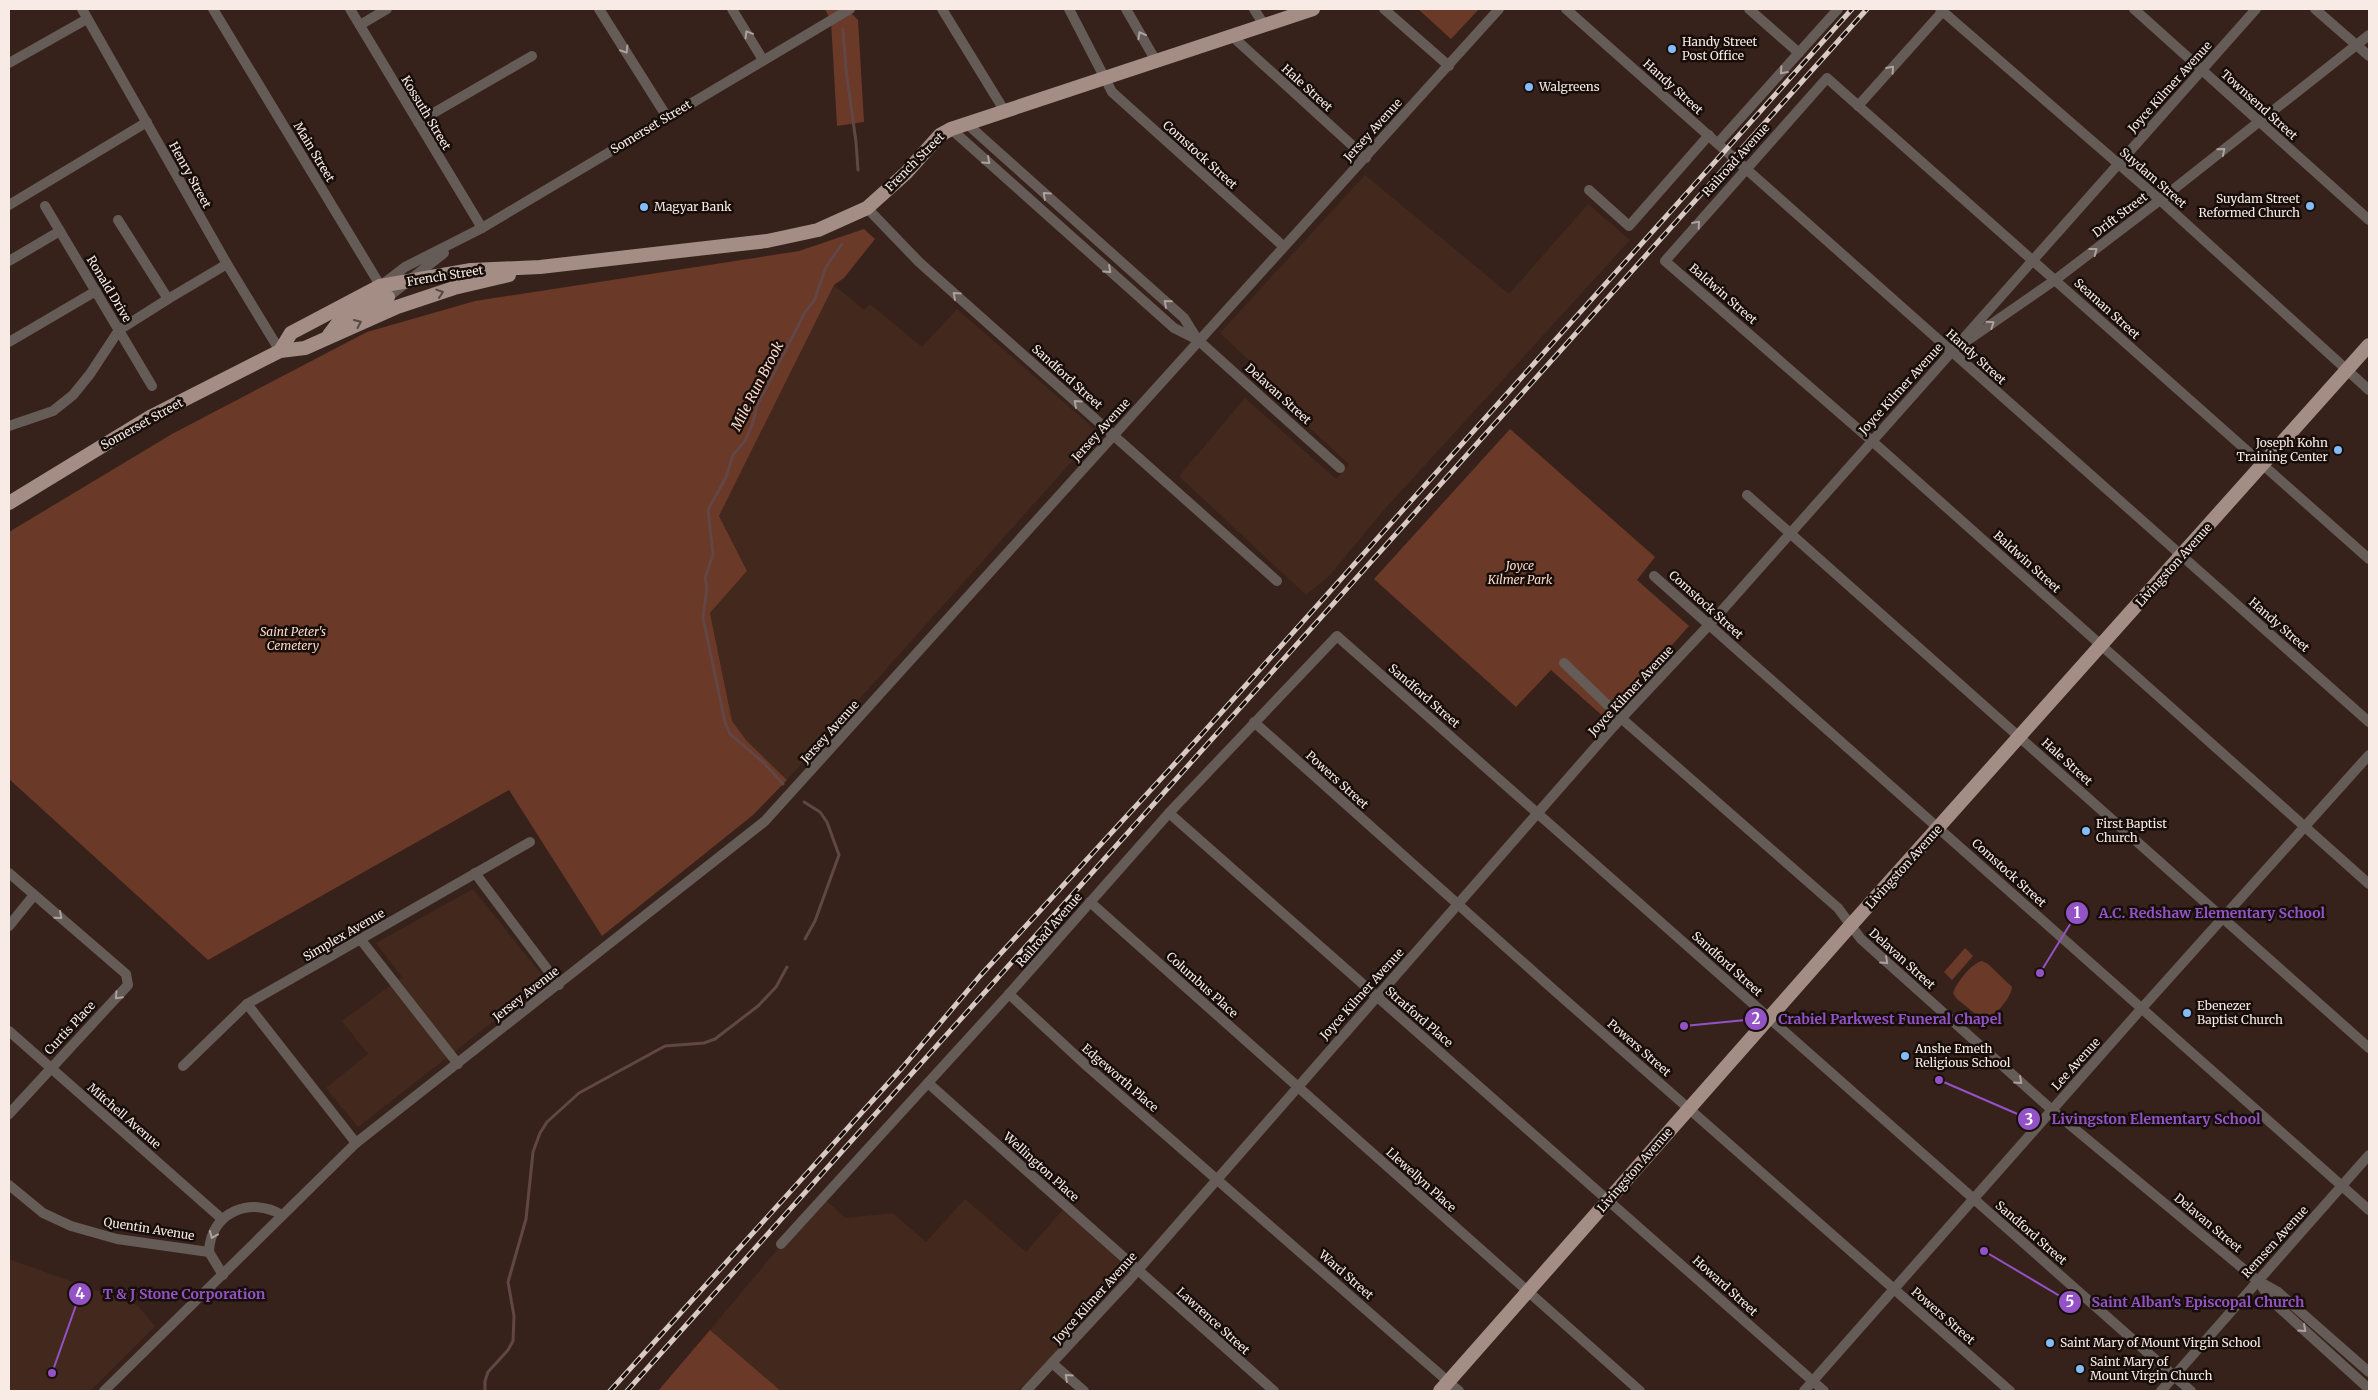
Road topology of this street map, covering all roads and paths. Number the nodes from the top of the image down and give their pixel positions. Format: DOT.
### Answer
graph roads {
  1 [pos="82,9"];
  2 [pos="213,9"];
  3 [pos="350,9"];
  4 [pos="386,9"];
  5 [pos="600,9"];
  6 [pos="732,9"];
  7 [pos="850,9"];
  8 [pos="942,9"];
  9 [pos="1069,9"];
  10 [pos="1126,9"];
  11 [pos="1254,9"];
  12 [pos="1313,9"];
  13 [pos="1384,9"];
  14 [pos="1499,9"];
  15 [pos="1566,9"];
  16 [pos="1749,9"];
  17 [pos="1838,9"];
  18 [pos="2134,9"];
  19 [pos="2256,9"];
  20 [pos="2315,9"];
  21 [pos="1942,10"];
  22 [pos="88,18"];
  23 [pos="360,25"];
  24 [pos="1264,26"];
  25 [pos="2369,35"];
  26 [pos="1232,36"];
  27 [pos="2357,45"];
  28 [pos="1799,53"];
  29 [pos="532,56"];
  30 [pos="2369,56"];
  31 [pos="763,60"];
  32 [pos="1156,61"];
  33 [pos="9,63"];
  34 [pos="1449,66"];
  35 [pos="2203,70"];
  36 [pos="1105,78"];
  37 [pos="1828,78"];
  38 [pos="1858,106"];
  39 [pos="1004,110"];
  40 [pos="667,117"];
  41 [pos="147,122"];
  42 [pos="418,122"];
  43 [pos="2258,122"];
  44 [pos="966,123"];
  45 [pos="951,129"];
  46 [pos="1709,136"];
  47 [pos="1718,143"];
  48 [pos="1366,158"];
  49 [pos="2117,164"];
  50 [pos="1746,168"];
  51 [pos="1589,190"];
  52 [pos="2160,200"];
  53 [pos="9,205"];
  54 [pos="45,206"];
  55 [pos="867,208"];
  56 [pos="118,220"];
  57 [pos="2369,220"];
  58 [pos="482,228"];
  59 [pos="60,231"];
  60 [pos="1093,238"];
  61 [pos="452,245"];
  62 [pos="1282,246"];
  63 [pos="1084,248"];
  64 [pos="2033,260"];
  65 [pos="9,261"];
  66 [pos="1665,261"];
  67 [pos="227,264"];
  68 [pos="540,267"];
  69 [pos="2055,280"];
  70 [pos="410,281"];
  71 [pos="96,291"];
  72 [pos="387,297"];
  73 [pos="168,299"];
  74 [pos="119,330"];
  75 [pos="1198,340"];
  76 [pos="9,342"];
  77 [pos="2369,345"];
  78 [pos="280,351"];
  79 [pos="1951,351"];
  80 [pos="2347,370"];
  81 [pos="152,386"];
  82 [pos="2369,390"];
  83 [pos="9,426"];
  84 [pos="1113,436"];
  85 [pos="1872,441"];
  86 [pos="2263,465"];
  87 [pos="1340,468"];
  88 [pos="1747,496"];
  89 [pos="9,503"];
  90 [pos="1790,534"];
  91 [pos="2182,556"];
  92 [pos="2369,559"];
  93 [pos="1654,576"];
  94 [pos="1277,580"];
  95 [pos="1709,625"];
  96 [pos="1337,636"];
  97 [pos="2102,646"];
  98 [pos="1564,663"];
  99 [pos="1621,718"];
  100 [pos="1254,722"];
  101 [pos="2369,722"];
  102 [pos="2020,737"];
  103 [pos="2369,755"];
  104 [pos="1538,812"];
  105 [pos="1169,813"];
  106 [pos="1939,827"];
  107 [pos="2305,827"];
  108 [pos="530,842"];
  109 [pos="9,873"];
  110 [pos="475,873"];
  111 [pos="2369,884"];
  112 [pos="34,896"];
  113 [pos="1090,902"];
  114 [pos="1459,904"];
  115 [pos="2224,918"];
  116 [pos="1851,925"];
  117 [pos="9,926"];
  118 [pos="361,940"];
  119 [pos="559,985"];
  120 [pos="1009,994"];
  121 [pos="1377,997"];
  122 [pos="247,1004"];
  123 [pos="2142,1008"];
  124 [pos="1769,1018"];
  125 [pos="9,1031"];
  126 [pos="2369,1048"];
  127 [pos="458,1064"];
  128 [pos="183,1066"];
  129 [pos="51,1068"];
  130 [pos="928,1083"];
  131 [pos="1297,1086"];
  132 [pos="1689,1109"];
  133 [pos="2052,1110"];
  134 [pos="9,1114"];
  135 [pos="356,1144"];
  136 [pos="2369,1155"];
  137 [pos="1217,1178"];
  138 [pos="9,1185"];
  139 [pos="2342,1186"];
  140 [pos="1974,1199"];
  141 [pos="1609,1200"];
  142 [pos="2369,1210"];
  143 [pos="282,1216"];
  144 [pos="222,1219"];
  145 [pos="781,1244"];
  146 [pos="209,1252"];
  147 [pos="1137,1269"];
  148 [pos="223,1275"];
  149 [pos="2258,1281"];
  150 [pos="1893,1288"];
  151 [pos="1528,1292"];
  152 [pos="1052,1363"];
  153 [pos="2369,1372"];
  154 [pos="2174,1376"];
  155 [pos="1813,1381"];
  156 [pos="1449,1388"];
  157 [pos="2369,1389"];
  158 [pos="104,1391"];
  159 [pos="1026,1391"];
  160 [pos="1084,1391"];
  161 [pos="1274,1391"];
  162 [pos="1640,1391"];
  163 [pos="1804,1391"];
  164 [pos="1824,1391"];
  165 [pos="2010,1391"];
  166 [pos="2160,1391"];
  167 [pos="2191,1391"];
  1 -- 22 [label="street, Henry Street"];
  2 -- 72 [label="street, Main Street"];
  3 -- 23 [label="street, Kossuth Street"];
  4 -- 23 [label="street"];
  5 -- 40 [label="street, one-way"];
  31 -- 6 [label="street, one-way"];
  7 -- 31 [label="street, Somerset Street"];
  8 -- 39 [label="street"];
  9 -- 36 [label="street, Comstock Street"];
  32 -- 10 [label="street, one-way"];
  11 -- 24 [label="street"];
  12 -- 24 [label="main road, French Street"];
  13 -- 34 [label="street"];
  14 -- 34 [label="street, Jersey Avenue"];
  15 -- 46 [label="street, Handy Street"];
  16 -- 28 [label="street"];
  17 -- 28 [label="street, Railroad Avenue"];
  18 -- 35 [label="street, Townsend Street"];
  19 -- 35 [label="street, Joyce Kilmer Avenue"];
  20 -- 27 [label="street"];
  38 -- 21 [label="street, one-way"];
  21 -- 49 [label="street, Suydam Street"];
  22 -- 33 [label="street"];
  22 -- 41 [label="street, Henry Street"];
  23 -- 42 [label="street, Kossuth Street"];
  24 -- 26 [label="main road, French Street"];
  25 -- 27 [label="street, Drift Street"];
  26 -- 32 [label="main road, French Street"];
  26 -- 48 [label="street, Hale Street"];
  27 -- 30 [label="street"];
  27 -- 43 [label="street, Drift Street"];
  28 -- 47 [label="street, Railroad Avenue, one-way"];
  29 -- 42 [label="street"];
  31 -- 40 [label="street, Somerset Street"];
  32 -- 36 [label="main road, French Street"];
  34 -- 48 [label="street, Jersey Avenue"];
  35 -- 43 [label="street, Townsend Street"];
  35 -- 49 [label="street, Joyce Kilmer Avenue"];
  36 -- 39 [label="main road, French Street"];
  36 -- 62 [label="street, Comstock Street"];
  37 -- 38 [label="street, Seaman Street"];
  37 -- 50 [label="street, Railroad Avenue"];
  38 -- 64 [label="street, Seaman Street"];
  39 -- 44 [label="main road, French Street"];
  40 -- 58 [label="street, Somerset Street"];
  41 -- 53 [label="street"];
  41 -- 67 [label="street, Henry Street"];
  42 -- 58 [label="street, Kossuth Street"];
  52 -- 43 [label="street, Drift Street, one-way"];
  43 -- 57 [label="street, Townsend Street"];
  44 -- 45 [label="main road, French Street"];
  60 -- 44 [label="street, Delavan Street, one-way"];
  45 -- 55 [label="main road, French Street"];
  45 -- 63 [label="street, Delavan Street, one-way"];
  46 -- 47 [label="street, Handy Street"];
  46 -- 51 [label="street"];
  47 -- 50 [label="street, Handy Street"];
  48 -- 62 [label="street, Jersey Avenue"];
  49 -- 52 [label="street, Suydam Street"];
  49 -- 64 [label="street, Joyce Kilmer Avenue"];
  66 -- 50 [label="street, Railroad Avenue, one-way"];
  50 -- 79 [label="street, Handy Street"];
  69 -- 52 [label="street, Drift Street, one-way"];
  52 -- 80 [label="street, Suydam Street"];
  54 -- 59 [label="street, Ronald Drive"];
  55 -- 68 [label="main road, French Street"];
  84 -- 55 [label="street, Sandford Street, one-way"];
  56 -- 73 [label="street"];
  58 -- 61 [label="street, Somerset Street"];
  59 -- 65 [label="street"];
  59 -- 71 [label="street, Ronald Drive"];
  60 -- 63 [label="street"];
  75 -- 60 [label="street, Delavan Street, one-way"];
  61 -- 70 [label="street, Somerset Street"];
  61 -- 72 [label="street, Somerset Street"];
  62 -- 75 [label="street, Jersey Avenue"];
  63 -- 75 [label="street, Delavan Street, one-way"];
  64 -- 69 [label="street, Seaman Street"];
  64 -- 79 [label="street, Joyce Kilmer Avenue"];
  66 -- 85 [label="street, Baldwin Street"];
  67 -- 73 [label="street"];
  67 -- 78 [label="street, Henry Street"];
  68 -- 70 [label="main road, French Street"];
  72 -- 68 [label="main road, French Street, one-way"];
  79 -- 69 [label="street, Drift Street, one-way"];
  69 -- 86 [label="street, Seaman Street"];
  70 -- 72 [label="main road, French Street"];
  71 -- 74 [label="street, Ronald Drive"];
  71 -- 76 [label="street"];
  78 -- 72 [label="main road, Somerset Street, one-way"];
  72 -- 78 [label="main road, Somerset Street"];
  73 -- 74 [label="street"];
  74 -- 81 [label="street, Ronald Drive"];
  74 -- 83 [label="street"];
  75 -- 84 [label="street, Jersey Avenue"];
  75 -- 87 [label="street, Delavan Street"];
  77 -- 80 [label="main road, Livingston Avenue"];
  78 -- 89 [label="main road, Somerset Street"];
  79 -- 85 [label="street, Joyce Kilmer Avenue"];
  79 -- 91 [label="street, Handy Street"];
  80 -- 82 [label="street, Suydam Street"];
  80 -- 86 [label="main road, Livingston Avenue"];
  84 -- 94 [label="street, Sandford Street"];
  84 -- 119 [label="street, Jersey Avenue"];
  85 -- 90 [label="street, Joyce Kilmer Avenue"];
  85 -- 97 [label="street, Baldwin Street"];
  86 -- 91 [label="main road, Livingston Avenue"];
  86 -- 92 [label="street, Seaman Street"];
  88 -- 90 [label="street, Hale Street"];
  90 -- 95 [label="street, Joyce Kilmer Avenue"];
  90 -- 102 [label="street, Hale Street"];
  91 -- 97 [label="main road, Livingston Avenue"];
  91 -- 101 [label="street, Handy Street"];
  93 -- 95 [label="street, Comstock Street"];
  95 -- 99 [label="street, Joyce Kilmer Avenue"];
  95 -- 106 [label="street, Comstock Street"];
  96 -- 100 [label="street, Railroad Avenue"];
  96 -- 104 [label="street, Sandford Street"];
  97 -- 102 [label="main road, Livingston Avenue"];
  97 -- 107 [label="street, Baldwin Street"];
  98 -- 99 [label="street, Delavan Street"];
  99 -- 104 [label="street, Joyce Kilmer Avenue"];
  99 -- 116 [label="street, Delavan Street"];
  100 -- 105 [label="street, Railroad Avenue"];
  100 -- 114 [label="street, Powers Street"];
  102 -- 106 [label="main road, Livingston Avenue"];
  102 -- 115 [label="street, Hale Street"];
  103 -- 107 [label="street, Lee Avenue"];
  104 -- 114 [label="street, Joyce Kilmer Avenue"];
  104 -- 124 [label="street, Sandford Street"];
  105 -- 113 [label="street, Railroad Avenue"];
  105 -- 121 [label="street, Stratford Place"];
  106 -- 116 [label="main road, Livingston Avenue"];
  106 -- 123 [label="street, Comstock Street"];
  107 -- 111 [label="street, Baldwin Street"];
  107 -- 115 [label="street, Lee Avenue"];
  108 -- 110 [label="street, Simplex Avenue"];
  109 -- 112 [label="street"];
  110 -- 118 [label="street, Simplex Avenue"];
  110 -- 119 [label="street"];
  112 -- 117 [label="street"];
  112 -- 129 [label="street, Curtis Place, one-way"];
  113 -- 120 [label="street, Railroad Avenue"];
  113 -- 131 [label="street, Columbus Place"];
  114 -- 121 [label="street, Joyce Kilmer Avenue"];
  114 -- 132 [label="street, Powers Street"];
  115 -- 123 [label="street, Lee Avenue"];
  115 -- 126 [label="street, Hale Street"];
  116 -- 124 [label="main road, Livingston Avenue"];
  116 -- 133 [label="street, Delavan Street, one-way"];
  118 -- 122 [label="street, Simplex Avenue"];
  118 -- 127 [label="street"];
  119 -- 127 [label="street, Jersey Avenue"];
  120 -- 130 [label="street, Railroad Avenue"];
  120 -- 137 [label="street, Edgeworth Place"];
  121 -- 131 [label="street, Joyce Kilmer Avenue"];
  121 -- 141 [label="street, Stratford Place"];
  122 -- 128 [label="street, Simplex Avenue"];
  122 -- 135 [label="street"];
  123 -- 133 [label="street, Lee Avenue"];
  123 -- 139 [label="street, Comstock Street"];
  124 -- 132 [label="main road, Livingston Avenue"];
  124 -- 140 [label="street, Sandford Street"];
  125 -- 129 [label="street, Mitchell Avenue"];
  127 -- 135 [label="street, Jersey Avenue"];
  129 -- 134 [label="street, Curtis Place"];
  129 -- 144 [label="street, Mitchell Avenue"];
  130 -- 145 [label="street, Railroad Avenue"];
  130 -- 147 [label="street, Wellington Place"];
  131 -- 137 [label="street, Joyce Kilmer Avenue"];
  131 -- 151 [label="street, Llewellyn Place"];
  132 -- 141 [label="main road, Livingston Avenue"];
  132 -- 150 [label="street, Powers Street"];
  133 -- 140 [label="street, Lee Avenue"];
  133 -- 149 [label="street, Delavan Street"];
  135 -- 143 [label="street, Jersey Avenue"];
  136 -- 139 [label="street, Remsen Avenue"];
  137 -- 147 [label="street, Joyce Kilmer Avenue"];
  137 -- 156 [label="street, Ward Street"];
  138 -- 146 [label="street, Quentin Avenue"];
  139 -- 142 [label="street, Comstock Street"];
  139 -- 149 [label="street, Remsen Avenue"];
  140 -- 150 [label="street, Lee Avenue"];
  140 -- 154 [label="street, Sandford Street"];
  141 -- 151 [label="main road, Livingston Avenue"];
  141 -- 155 [label="street, Howard Street"];
  143 -- 144 [label="street"];
  143 -- 148 [label="street, Jersey Avenue"];
  144 -- 146 [label="street, one-way"];
  146 -- 148 [label="street"];
  147 -- 152 [label="street, Joyce Kilmer Avenue"];
  147 -- 161 [label="street, Lawrence Street"];
  148 -- 158 [label="street, Jersey Avenue"];
  149 -- 153 [label="street, Delavan Street"];
  149 -- 154 [label="street, Remsen Avenue"];
  149 -- 157 [label="street, Delavan Street, one-way"];
  150 -- 155 [label="street, Lee Avenue"];
  150 -- 165 [label="street, Powers Street"];
  151 -- 156 [label="main road, Livingston Avenue"];
  151 -- 162 [label="street, Llewellyn Place"];
  152 -- 159 [label="street, Joyce Kilmer Avenue"];
  160 -- 152 [label="street, one-way"];
  154 -- 166 [label="street, Remsen Avenue"];
  154 -- 167 [label="street, Sandford Street"];
  155 -- 163 [label="street, Lee Avenue"];
  155 -- 164 [label="street, Howard Street"];
}
